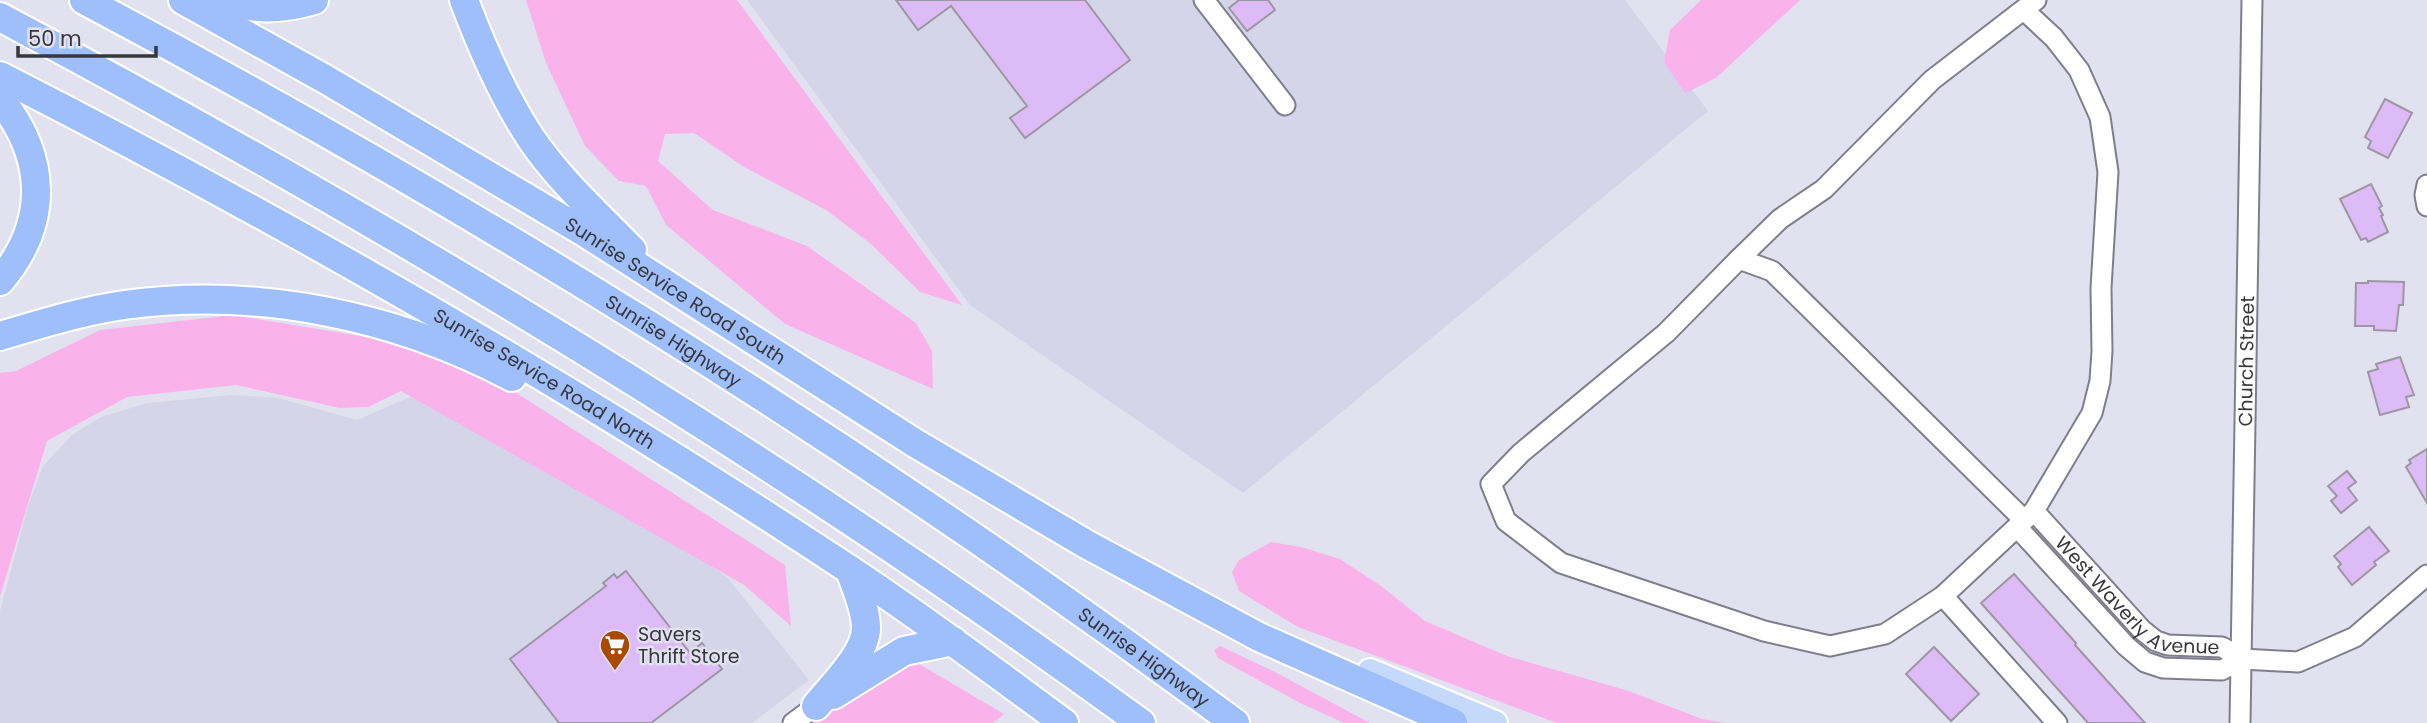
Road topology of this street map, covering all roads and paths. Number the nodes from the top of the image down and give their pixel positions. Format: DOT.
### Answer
graph roads {
  1 [pos="84,0"];
  2 [pos="183,0"];
  3 [pos="226,0"];
  4 [pos="314,0"];
  5 [pos="464,0"];
  6 [pos="1204,0"];
  7 [pos="2252,0"];
  8 [pos="2030,5"];
  9 [pos="0,17"];
  10 [pos="0,76"];
  11 [pos="0,99"];
  12 [pos="1284,105"];
  13 [pos="2427,185"];
  14 [pos="2427,206"];
  15 [pos="1739,260"];
  16 [pos="0,281"];
  17 [pos="664,281"];
  18 [pos="0,336"];
  19 [pos="748,505"];
  20 [pos="2025,519"];
  21 [pos="850,570"];
  22 [pos="2427,575"];
  23 [pos="1165,586"];
  24 [pos="1943,596"];
  25 [pos="953,642"];
  26 [pos="2242,659"];
  27 [pos="816,706"];
  28 [pos="793,723"];
  29 [pos="1064,723"];
  30 [pos="1141,723"];
  31 [pos="1235,723"];
  32 [pos="1452,723"];
  33 [pos="1495,723"];
  34 [pos="2057,723"];
  35 [pos="2240,723"];
  1 -- 31 [label="highway, Sunrise Highway"];
  2 -- 17 [label="highway, Sunrise Service Road South"];
  3 -- 4 [label="highway"];
  5 -- 17 [label="highway"];
  6 -- 12 [label="street"];
  7 -- 26 [label="street, Church Street"];
  8 -- 15 [label="street"];
  8 -- 20 [label="street"];
  9 -- 30 [label="highway"];
  10 -- 19 [label="highway, Sunrise Service Road North"];
  11 -- 16 [label="highway"];
  13 -- 14 [label="street"];
  15 -- 20 [label="street, West Waverly Avenue"];
  15 -- 24 [label="street"];
  17 -- 23 [label="highway, Sunrise Service Road South"];
  18 -- 19 [label="highway"];
  19 -- 21 [label="highway, Sunrise Service Road North"];
  20 -- 24 [label="street"];
  20 -- 26 [label="street, West Waverly Avenue"];
  21 -- 25 [label="highway, Sunrise Service Road North"];
  21 -- 27 [label="highway"];
  22 -- 26 [label="street"];
  23 -- 32 [label="highway, Sunrise Service Road South"];
  23 -- 33 [label="main road"];
  24 -- 34 [label="street"];
  25 -- 27 [label="highway"];
  25 -- 29 [label="highway, Sunrise Service Road North"];
  26 -- 35 [label="street, Church Street"];
  27 -- 28 [label="street"];
}
